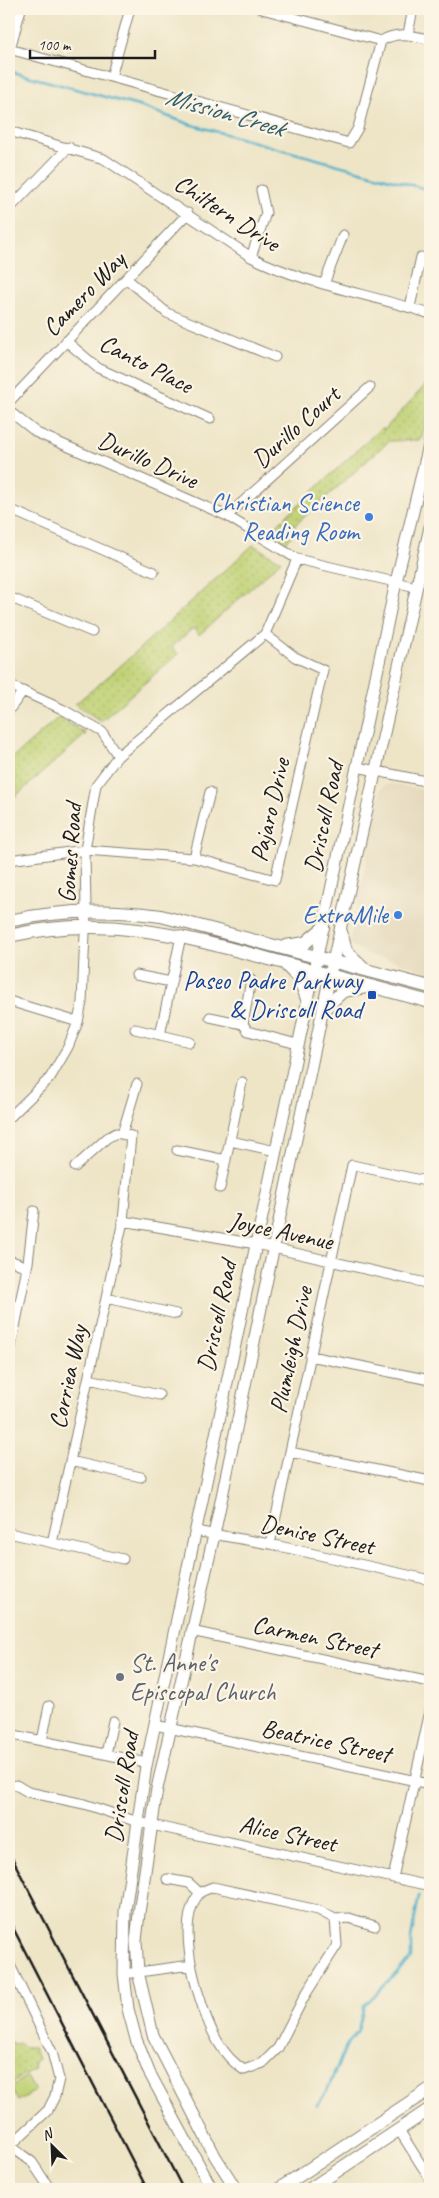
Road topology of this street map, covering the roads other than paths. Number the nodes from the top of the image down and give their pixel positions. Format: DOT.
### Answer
graph roads {
  1 [pos="21,9"];
  2 [pos="130,9"];
  3 [pos="262,9"];
  4 [pos="413,9"];
  5 [pos="408,34"];
  6 [pos="430,40"];
  7 [pos="380,41"];
  8 [pos="9,49"];
  9 [pos="111,77"];
  10 [pos="9,131"];
  11 [pos="69,147"];
  12 [pos="261,190"];
  13 [pos="9,209"];
  14 [pos="188,213"];
  15 [pos="343,234"];
  16 [pos="251,257"];
  17 [pos="420,257"];
  18 [pos="127,278"];
  19 [pos="324,284"];
  20 [pos="410,307"];
  21 [pos="430,314"];
  22 [pos="66,341"];
  23 [pos="275,357"];
  24 [pos="370,387"];
  25 [pos="9,402"];
  26 [pos="9,411"];
  27 [pos="210,419"];
  28 [pos="430,441"];
  29 [pos="9,509"];
  30 [pos="227,516"];
  31 [pos="430,527"];
  32 [pos="297,559"];
  33 [pos="154,572"];
  34 [pos="396,582"];
  35 [pos="416,587"];
  36 [pos="9,597"];
  37 [pos="92,632"];
  38 [pos="265,634"];
  39 [pos="9,685"];
  40 [pos="23,691"];
  41 [pos="9,710"];
  42 [pos="118,756"];
  43 [pos="357,767"];
  44 [pos="377,772"];
  45 [pos="430,782"];
  46 [pos="210,792"];
  47 [pos="85,850"];
  48 [pos="194,858"];
  49 [pos="9,860"];
  50 [pos="86,911"];
  51 [pos="9,921"];
  52 [pos="85,926"];
  53 [pos="323,928"];
  54 [pos="341,932"];
  55 [pos="9,936"];
  56 [pos="181,936"];
  57 [pos="279,946"];
  58 [pos="317,957"];
  59 [pos="334,962"];
  60 [pos="284,963"];
  61 [pos="314,971"];
  62 [pos="368,971"];
  63 [pos="136,975"];
  64 [pos="330,975"];
  65 [pos="251,980"];
  66 [pos="171,982"];
  67 [pos="371,986"];
  68 [pos="430,986"];
  69 [pos="307,999"];
  70 [pos="9,1001"];
  71 [pos="430,1002"];
  72 [pos="324,1009"];
  73 [pos="210,1017"];
  74 [pos="78,1022"];
  75 [pos="243,1024"];
  76 [pos="135,1030"];
  77 [pos="160,1035"];
  78 [pos="190,1042"];
  79 [pos="297,1044"];
  80 [pos="242,1082"];
  81 [pos="137,1084"];
  82 [pos="9,1118"];
  83 [pos="122,1134"];
  84 [pos="230,1140"];
  85 [pos="177,1150"];
  86 [pos="276,1151"];
  87 [pos="226,1160"];
  88 [pos="75,1167"];
  89 [pos="430,1182"];
  90 [pos="220,1188"];
  91 [pos="34,1211"];
  92 [pos="124,1221"];
  93 [pos="256,1244"];
  94 [pos="274,1249"];
  95 [pos="9,1260"];
  96 [pos="331,1262"];
  97 [pos="27,1267"];
  98 [pos="430,1284"];
  99 [pos="106,1298"];
  100 [pos="176,1314"];
  101 [pos="9,1356"];
  102 [pos="310,1356"];
  103 [pos="88,1379"];
  104 [pos="430,1380"];
  105 [pos="159,1395"];
  106 [pos="290,1452"];
  107 [pos="70,1461"];
  108 [pos="142,1477"];
  109 [pos="430,1481"];
  110 [pos="195,1531"];
  111 [pos="9,1534"];
  112 [pos="214,1535"];
  113 [pos="52,1543"];
  114 [pos="270,1544"];
  115 [pos="124,1559"];
  116 [pos="430,1580"];
  117 [pos="191,1631"];
  118 [pos="430,1682"];
  119 [pos="50,1706"];
  120 [pos="430,1711"];
  121 [pos="113,1721"];
  122 [pos="155,1725"];
  123 [pos="170,1728"];
  124 [pos="9,1734"];
  125 [pos="42,1741"];
  126 [pos="106,1754"];
  127 [pos="147,1763"];
  128 [pos="415,1781"];
  129 [pos="430,1784"];
  130 [pos="16,1785"];
  131 [pos="138,1822"];
  132 [pos="151,1825"];
  133 [pos="393,1878"];
  134 [pos="167,1879"];
  135 [pos="430,1886"];
  136 [pos="200,1892"];
  137 [pos="335,1920"];
  138 [pos="375,1926"];
  139 [pos="9,1963"];
  140 [pos="191,1965"];
  141 [pos="138,1972"];
  142 [pos="124,1974"];
  143 [pos="430,2090"];
  144 [pos="430,2109"];
  145 [pos="399,2130"];
  146 [pos="10,2145"];
  147 [pos="430,2179"];
  148 [pos="50,2189"];
  149 [pos="212,2189"];
  150 [pos="236,2189"];
  151 [pos="279,2189"];
  152 [pos="310,2189"];
  1 -- 8 [label="street"];
  2 -- 9 [label="street"];
  3 -- 7 [label="street"];
  4 -- 5 [label="street"];
  5 -- 6 [label="street"];
  5 -- 7 [label="street"];
  7 -- 9 [label="street"];
  8 -- 9 [label="street"];
  10 -- 11 [label="street, Chiltern Drive"];
  11 -- 13 [label="street"];
  11 -- 14 [label="street, Chiltern Drive"];
  12 -- 16 [label="street"];
  14 -- 16 [label="street, Chiltern Drive"];
  14 -- 18 [label="street, Camero Way"];
  15 -- 19 [label="street"];
  16 -- 19 [label="street, Chiltern Drive"];
  17 -- 20 [label="street"];
  18 -- 22 [label="street, Camero Way"];
  18 -- 23 [label="street"];
  19 -- 20 [label="street, Chiltern Drive"];
  20 -- 21 [label="street, Chiltern Drive"];
  22 -- 25 [label="street, Camero Way"];
  22 -- 27 [label="street, Canto Place"];
  24 -- 30 [label="street, Durillo Court"];
  26 -- 30 [label="street, Durillo Drive"];
  28 -- 34 [label="street, Driscoll Road"];
  29 -- 33 [label="street"];
  30 -- 32 [label="street, Durillo Drive"];
  31 -- 35 [label="street, Driscoll Road"];
  32 -- 34 [label="street, Durillo Drive"];
  32 -- 38 [label="street, Gomes Road"];
  34 -- 35 [label="street, Durillo Drive"];
  34 -- 43 [label="street, Driscoll Road"];
  35 -- 44 [label="street, Driscoll Road"];
  36 -- 37 [label="street"];
  38 -- 42 [label="street, Gomes Road"];
  38 -- 48 [label="street, Pajaro Drive"];
  39 -- 40 [label="street"];
  40 -- 41 [label="street"];
  40 -- 42 [label="street"];
  42 -- 47 [label="street, Gomes Road"];
  43 -- 44 [label="street"];
  43 -- 53 [label="street, Driscoll Road"];
  44 -- 45 [label="street"];
  44 -- 54 [label="street, Driscoll Road"];
  46 -- 48 [label="street"];
  47 -- 48 [label="street, Pajaro Drive"];
  47 -- 49 [label="street, Pajaro Drive"];
  47 -- 50 [label="street, Gomes Road"];
  50 -- 51 [label="main road"];
  50 -- 52 [label="street, Gomes Road"];
  50 -- 57 [label="main road"];
  52 -- 55 [label="main road"];
  52 -- 56 [label="main road"];
  52 -- 74 [label="street, Gomes Road"];
  53 -- 57 [label="main road"];
  53 -- 58 [label="street, Driscoll Road"];
  54 -- 59 [label="street, Driscoll Road"];
  54 -- 62 [label="main road"];
  56 -- 60 [label="main road"];
  56 -- 66 [label="street"];
  57 -- 58 [label="main road"];
  58 -- 59 [label="main road"];
  58 -- 61 [label="street, Driscoll Road"];
  59 -- 62 [label="main road"];
  59 -- 64 [label="street, Driscoll Road"];
  60 -- 61 [label="main road"];
  60 -- 69 [label="main road"];
  61 -- 64 [label="main road"];
  61 -- 69 [label="street, Driscoll Road"];
  62 -- 68 [label="main road"];
  63 -- 66 [label="street"];
  64 -- 67 [label="main road"];
  64 -- 72 [label="street, Driscoll Road"];
  65 -- 75 [label="street"];
  66 -- 77 [label="street"];
  67 -- 71 [label="main road"];
  67 -- 72 [label="main road"];
  69 -- 79 [label="street, Driscoll Road"];
  70 -- 74 [label="street"];
  72 -- 94 [label="street, Driscoll Road"];
  73 -- 75 [label="street"];
  74 -- 82 [label="street, Gomes Road"];
  75 -- 79 [label="street"];
  76 -- 77 [label="street"];
  77 -- 78 [label="street"];
  79 -- 86 [label="street, Driscoll Road"];
  80 -- 84 [label="street"];
  81 -- 83 [label="street"];
  83 -- 88 [label="street"];
  83 -- 92 [label="street, Corriea Way"];
  84 -- 86 [label="street"];
  84 -- 87 [label="street"];
  85 -- 87 [label="street"];
  86 -- 93 [label="street, Driscoll Road"];
  87 -- 90 [label="street"];
  89 -- 96 [label="street, Plumleigh Drive"];
  91 -- 97 [label="street"];
  92 -- 93 [label="street, Joyce Avenue"];
  92 -- 99 [label="street, Corriea Way"];
  93 -- 94 [label="street, Joyce Avenue"];
  93 -- 110 [label="street, Driscoll Road"];
  94 -- 96 [label="street, Joyce Avenue"];
  94 -- 112 [label="street, Driscoll Road"];
  95 -- 97 [label="street"];
  96 -- 98 [label="street, Joyce Avenue"];
  96 -- 102 [label="street, Plumleigh Drive"];
  97 -- 101 [label="street"];
  99 -- 100 [label="street"];
  99 -- 103 [label="street, Corriea Way"];
  102 -- 104 [label="street"];
  102 -- 106 [label="street, Plumleigh Drive"];
  103 -- 105 [label="street"];
  103 -- 107 [label="street, Corriea Way"];
  106 -- 109 [label="street"];
  106 -- 114 [label="street, Plumleigh Drive"];
  107 -- 108 [label="street"];
  107 -- 113 [label="street, Corriea Way"];
  110 -- 112 [label="street, Denise Street"];
  110 -- 122 [label="street, Driscoll Road"];
  111 -- 113 [label="street"];
  112 -- 114 [label="street, Denise Street"];
  112 -- 117 [label="street, Driscoll Road"];
  113 -- 115 [label="street"];
  114 -- 116 [label="street, Denise Street"];
  117 -- 118 [label="street, Carmen Street"];
  117 -- 123 [label="street, Driscoll Road"];
  119 -- 125 [label="street"];
  120 -- 128 [label="street"];
  121 -- 126 [label="street"];
  122 -- 123 [label="street, Beatrice Street"];
  122 -- 127 [label="street, Driscoll Road"];
  123 -- 128 [label="street, Beatrice Street"];
  123 -- 132 [label="street, Driscoll Road"];
  124 -- 125 [label="street"];
  125 -- 126 [label="street"];
  126 -- 127 [label="street"];
  127 -- 131 [label="street, Driscoll Road"];
  128 -- 129 [label="street, Beatrice Street"];
  128 -- 133 [label="street"];
  130 -- 131 [label="street, Alice Street"];
  131 -- 132 [label="street, Alice Street"];
  131 -- 142 [label="street, Driscoll Road"];
  132 -- 133 [label="street, Alice Street"];
  132 -- 141 [label="street, Driscoll Road"];
  133 -- 135 [label="street, Alice Street"];
  134 -- 136 [label="street"];
  136 -- 137 [label="street"];
  136 -- 140 [label="street"];
  137 -- 138 [label="street"];
  137 -- 140 [label="street"];
  139 -- 146 [label="street"];
  140 -- 141 [label="street"];
  141 -- 142 [label="street"];
  141 -- 150 [label="street, Driscoll Road"];
  142 -- 149 [label="street, Driscoll Road"];
  143 -- 151 [label="main road"];
  144 -- 145 [label="main road"];
  145 -- 147 [label="street"];
  145 -- 152 [label="main road"];
  146 -- 148 [label="street"];
}
